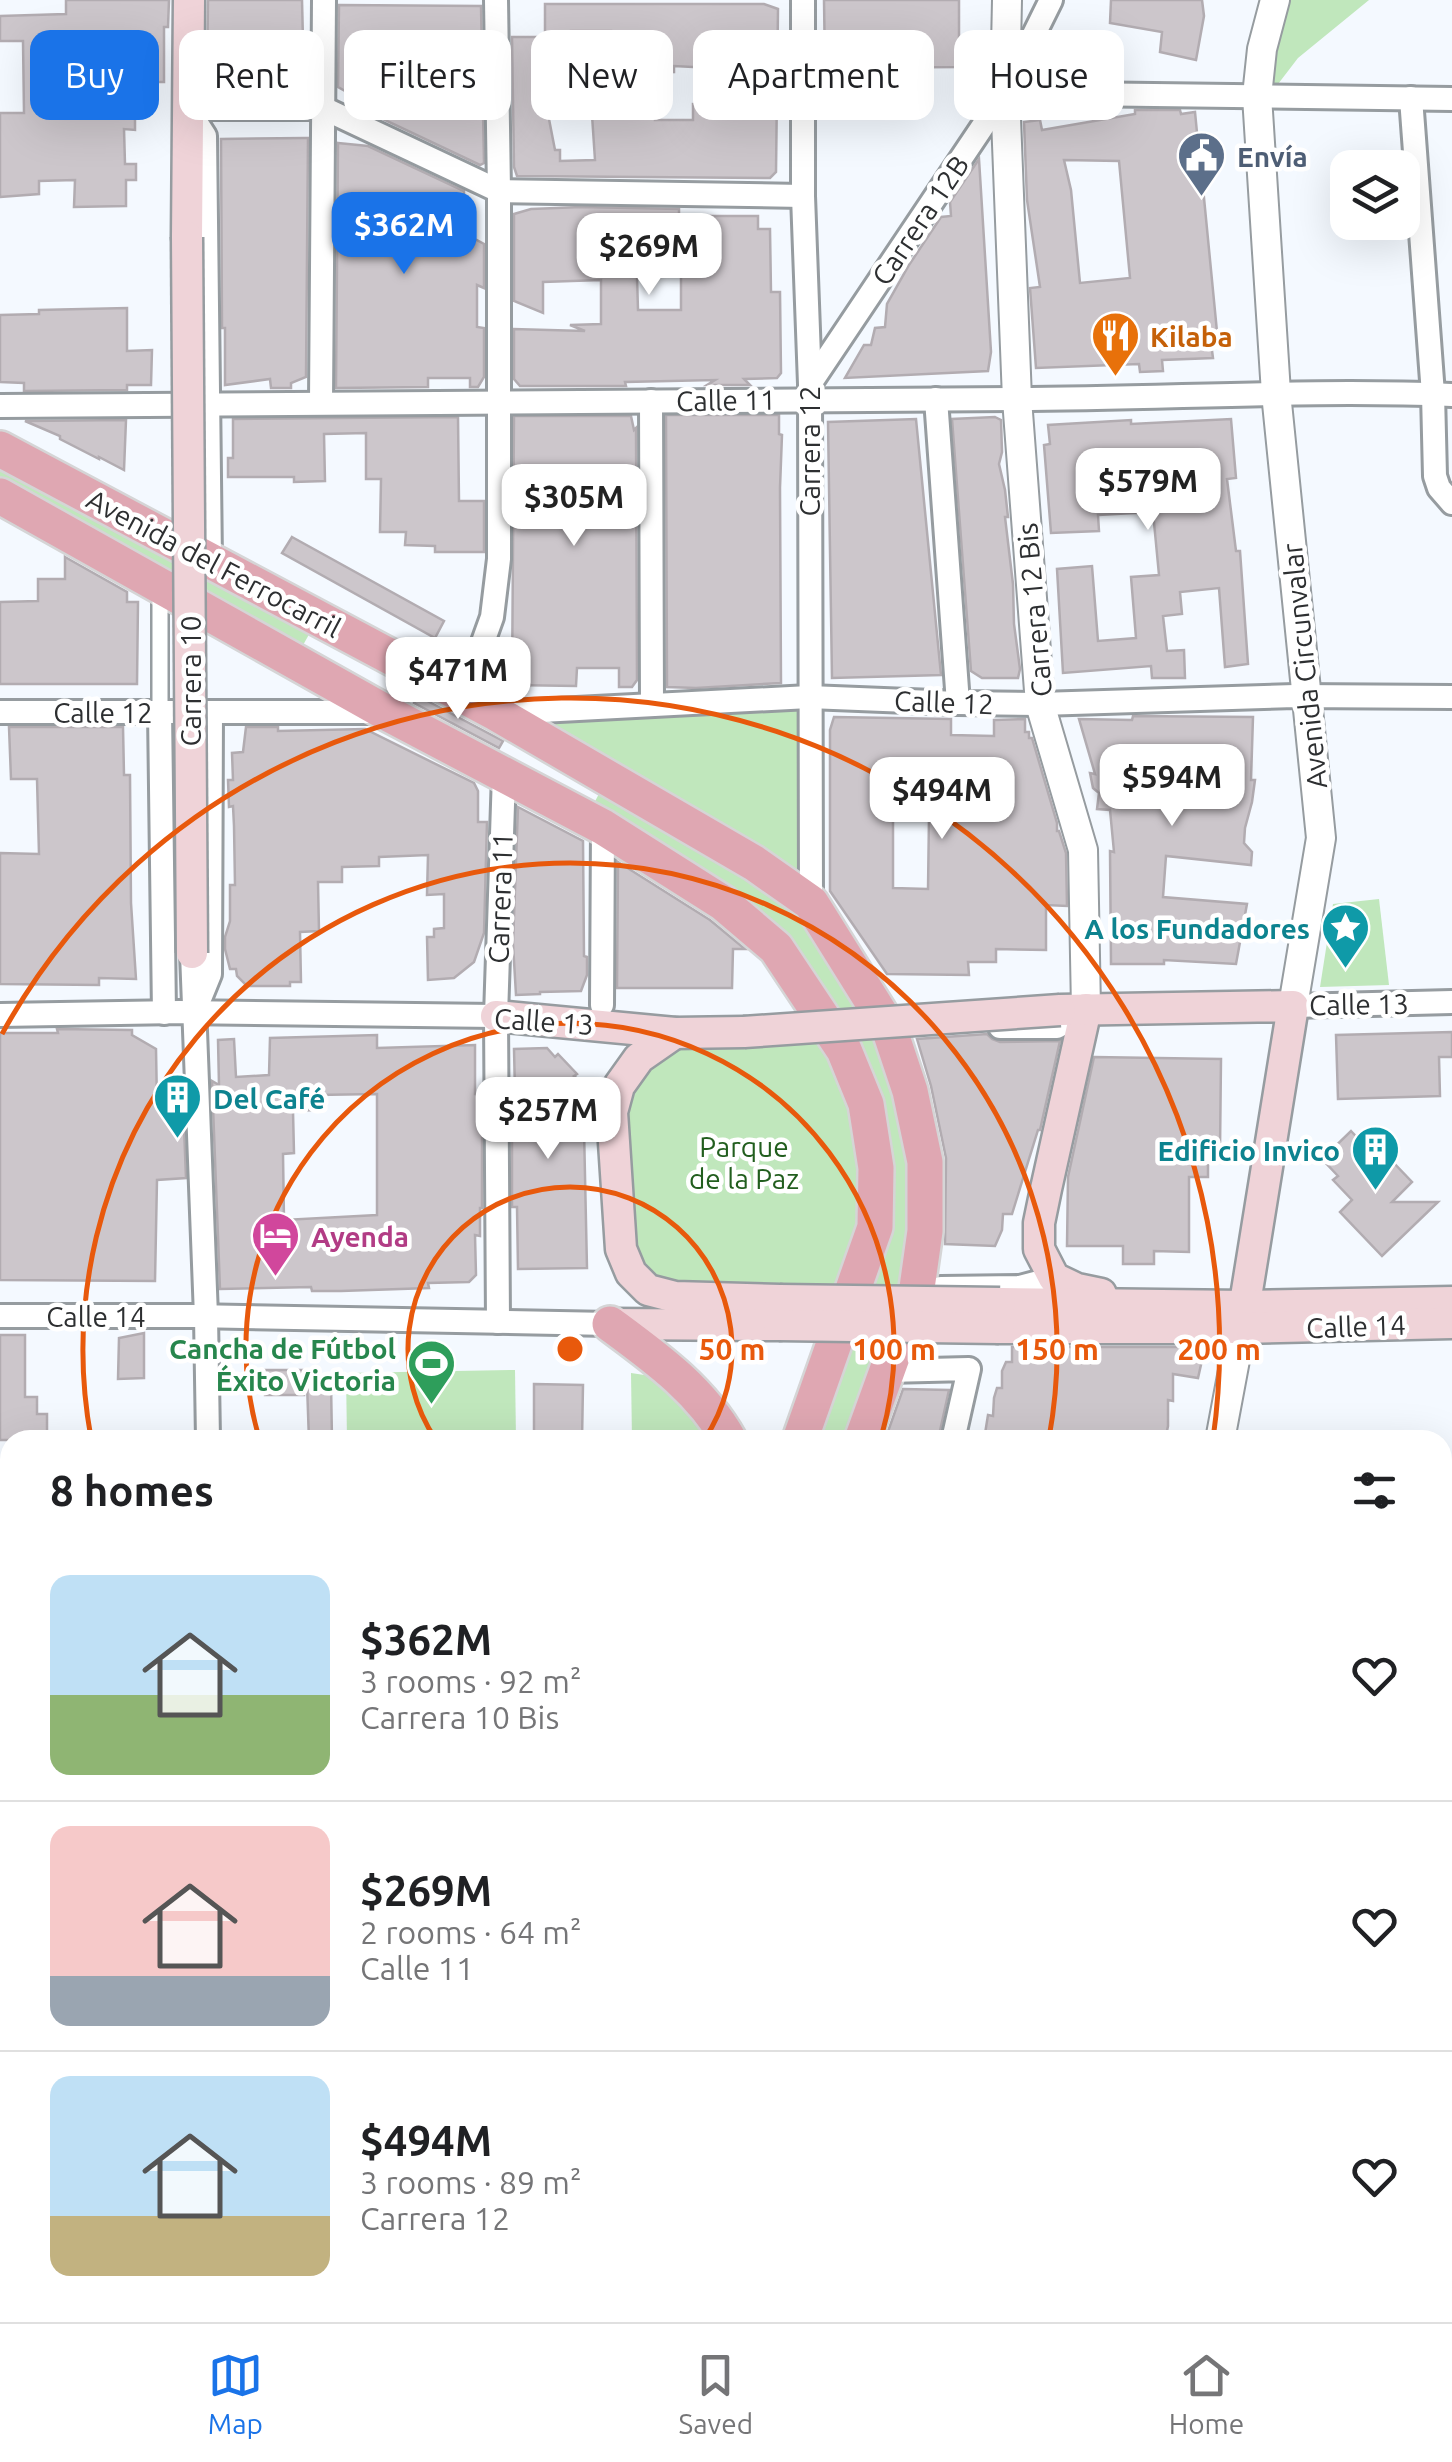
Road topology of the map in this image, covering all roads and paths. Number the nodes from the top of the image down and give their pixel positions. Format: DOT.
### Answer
graph roads {
  1 [pos="189,0"];
  2 [pos="324,0"];
  3 [pos="496,0"];
  4 [pos="803,0"];
  5 [pos="1007,0"];
  6 [pos="1051,0"];
  7 [pos="1275,0"];
  8 [pos="188,30"];
  9 [pos="323,30"];
  10 [pos="1006,30"];
  11 [pos="1036,30"];
  12 [pos="1124,94"];
  13 [pos="1257,96"];
  14 [pos="1411,98"];
  15 [pos="1452,99"];
  16 [pos="324,109"];
  17 [pos="187,120"];
  18 [pos="195,120"];
  19 [pos="322,120"];
  20 [pos="987,120"];
  21 [pos="1006,120"];
  22 [pos="499,191"];
  23 [pos="803,196"];
  24 [pos="810,391"];
  25 [pos="1276,393"];
  26 [pos="1443,394"];
  27 [pos="936,399"];
  28 [pos="1017,400"];
  29 [pos="651,401"];
  30 [pos="321,402"];
  31 [pos="498,402"];
  32 [pos="209,403"];
  33 [pos="0,406"];
  34 [pos="0,450"];
  35 [pos="0,496"];
  36 [pos="1452,503"];
  37 [pos="210,561"];
  38 [pos="160,586"];
  39 [pos="464,696"];
  40 [pos="1308,696"];
  41 [pos="809,697"];
  42 [pos="1452,697"];
  43 [pos="958,703"];
  44 [pos="1040,704"];
  45 [pos="652,706"];
  46 [pos="0,712"];
  47 [pos="160,712"];
  48 [pos="211,712"];
  49 [pos="385,712"];
  50 [pos="496,713"];
  51 [pos="504,774"];
  52 [pos="603,828"];
  53 [pos="811,903"];
  54 [pos="192,953"];
  55 [pos="1452,1002"];
  56 [pos="602,1005"];
  57 [pos="1292,1006"];
  58 [pos="1073,1010"];
  59 [pos="164,1012"];
  60 [pos="193,1014"];
  61 [pos="0,1015"];
  62 [pos="496,1016"];
  63 [pos="889,1028"];
  64 [pos="675,1033"];
  65 [pos="1054,1278"];
  66 [pos="917,1288"];
  67 [pos="1452,1302"];
  68 [pos="1158,1305"];
  69 [pos="780,1312"];
  70 [pos="999,1315"];
  71 [pos="0,1316"];
  72 [pos="206,1316"];
  73 [pos="1243,1317"];
  74 [pos="498,1322"];
  75 [pos="1452,1323"];
  76 [pos="610,1324"];
  77 [pos="887,1371"];
  78 [pos="208,1430"];
  79 [pos="724,1430"];
  80 [pos="804,1430"];
  81 [pos="866,1430"];
  82 [pos="955,1430"];
  83 [pos="1222,1430"];
  1 -- 8 [label="main road, Carrera 10"];
  2 -- 9 [label="street"];
  3 -- 22 [label="street"];
  4 -- 23 [label="street, Carrera 12"];
  5 -- 10 [label="street, Carrera 12 Bis"];
  6 -- 11 [label="street, Carrera 12B"];
  7 -- 13 [label="street, Avenida Circunvalar"];
  12 -- 13 [label="street"];
  13 -- 14 [label="street"];
  13 -- 25 [label="street, Avenida Circunvalar"];
  14 -- 15 [label="street"];
  14 -- 26 [label="street"];
  16 -- 22 [label="street"];
  17 -- 54 [label="main road, Carrera 10, bridge"];
  18 -- 32 [label="street, Carrera 10"];
  19 -- 30 [label="street"];
  20 -- 24 [label="street, Carrera 12B"];
  21 -- 28 [label="street, Carrera 12 Bis"];
  22 -- 23 [label="street"];
  22 -- 31 [label="street"];
  23 -- 24 [label="street, Carrera 12"];
  24 -- 27 [label="street, Calle 11"];
  24 -- 29 [label="street, Calle 11"];
  24 -- 41 [label="street, Carrera 12"];
  25 -- 26 [label="street, Calle 11"];
  25 -- 28 [label="street, Calle 11"];
  25 -- 40 [label="street, Avenida Circunvalar"];
  26 -- 36 [label="street"];
  27 -- 28 [label="street, Calle 11"];
  27 -- 43 [label="street"];
  28 -- 44 [label="street, Carrera 12 Bis"];
  29 -- 31 [label="street, Calle 11"];
  29 -- 45 [label="street"];
  30 -- 31 [label="street, Calle 11"];
  30 -- 32 [label="street, Calle 11"];
  31 -- 39 [label="street"];
  32 -- 33 [label="street, Calle 11"];
  32 -- 37 [label="street, Carrera 10"];
  34 -- 37 [label="main road, Avenida del Ferrocarril"];
  35 -- 38 [label="main road, Avenida del Ferrocarril"];
  37 -- 39 [label="main road, Avenida del Ferrocarril"];
  38 -- 47 [label="street, Carrera 10"];
  38 -- 49 [label="main road, Avenida del Ferrocarril"];
  39 -- 50 [label="main road, Avenida del Ferrocarril"];
  40 -- 42 [label="street, Calle 12"];
  40 -- 44 [label="street, Calle 12"];
  40 -- 57 [label="street, Avenida Circunvalar"];
  41 -- 43 [label="street, Calle 12"];
  41 -- 45 [label="street, Calle 12"];
  41 -- 53 [label="street, Carrera 12"];
  43 -- 44 [label="street, Calle 12"];
  44 -- 58 [label="street, Carrera 12 Bis"];
  45 -- 50 [label="street, Calle 12"];
  46 -- 47 [label="street, Calle 12"];
  47 -- 48 [label="street, Calle 12"];
  47 -- 59 [label="street, Carrera 10"];
  48 -- 49 [label="street, Calle 12"];
  48 -- 60 [label="street, Carrera 10"];
  49 -- 51 [label="main road, Avenida del Ferrocarril"];
  50 -- 53 [label="main road, Avenida del Ferrocarril"];
  51 -- 52 [label="main road, Avenida del Ferrocarril"];
  51 -- 62 [label="street, Carrera 11"];
  52 -- 56 [label="street"];
  52 -- 80 [label="main road, Avenida del Ferrocarril"];
  53 -- 63 [label="main road, Avenida del Ferrocarril"];
  54 -- 60 [label="street, Carrera 10"];
  55 -- 57 [label="street, Calle 13"];
  57 -- 58 [label="main road, Calle 13"];
  57 -- 73 [label="main road, Avenida Circunvalar"];
  58 -- 63 [label="street, Calle 13"];
  58 -- 64 [label="main road, Calle 13, bridge"];
  58 -- 65 [label="main road, Carrera 12 Bis"];
  59 -- 60 [label="street, Calle 13"];
  59 -- 61 [label="street, Calle 13"];
  60 -- 62 [label="street, Calle 13"];
  60 -- 72 [label="street, Carrera 10"];
  62 -- 64 [label="main road, Calle 13"];
  62 -- 74 [label="street, Carrera 11"];
  63 -- 66 [label="main road, Avenida del Ferrocarril"];
  64 -- 69 [label="main road, Calle 14"];
  65 -- 66 [label="street"];
  65 -- 68 [label="main road"];
  66 -- 77 [label="main road, Avenida del Ferrocarril"];
  67 -- 73 [label="main road, Calle 14"];
  68 -- 70 [label="main road, Calle 14"];
  68 -- 73 [label="main road, Calle 14"];
  69 -- 70 [label="main road, Calle 14, bridge"];
  69 -- 76 [label="main road, Calle 14"];
  70 -- 73 [label="main road, Calle 14"];
  71 -- 72 [label="street, Calle 14"];
  72 -- 74 [label="street, Calle 14"];
  72 -- 78 [label="street, Carrera 10"];
  73 -- 75 [label="main road, Calle 14"];
  73 -- 83 [label="street"];
  74 -- 76 [label="street, Calle 14"];
  76 -- 79 [label="main road"];
  77 -- 81 [label="main road, Avenida del Ferrocarril"];
  77 -- 82 [label="street"];
}
